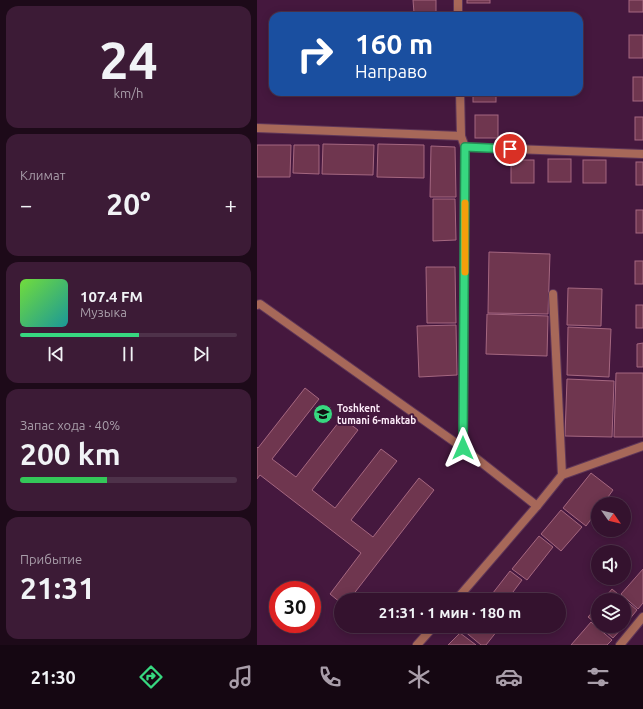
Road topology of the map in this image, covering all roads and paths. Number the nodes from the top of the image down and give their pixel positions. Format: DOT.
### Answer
graph roads {
  1 [pos="458,0"];
  2 [pos="459,12"];
  3 [pos="460,96"];
  4 [pos="257,128"];
  5 [pos="461,136"];
  6 [pos="465,147"];
  7 [pos="643,154"];
  8 [pos="553,294"];
  9 [pos="257,305"];
  10 [pos="643,446"];
  11 [pos="463,448"];
  12 [pos="562,475"];
  13 [pos="537,506"];
  14 [pos="462,593"];
  15 [pos="643,617"];
  16 [pos="428,633"];
  17 [pos="417,645"];
  18 [pos="619,645"];
  1 -- 2 [label="street"];
  3 -- 5 [label="street"];
  4 -- 5 [label="street"];
  5 -- 6 [label="street"];
  6 -- 7 [label="street"];
  6 -- 11 [label="street"];
  8 -- 12 [label="street"];
  9 -- 11 [label="street"];
  10 -- 12 [label="street"];
  11 -- 13 [label="street"];
  12 -- 13 [label="street"];
  13 -- 14 [label="street"];
  15 -- 18 [label="street"];
  16 -- 17 [label="street"];
}
